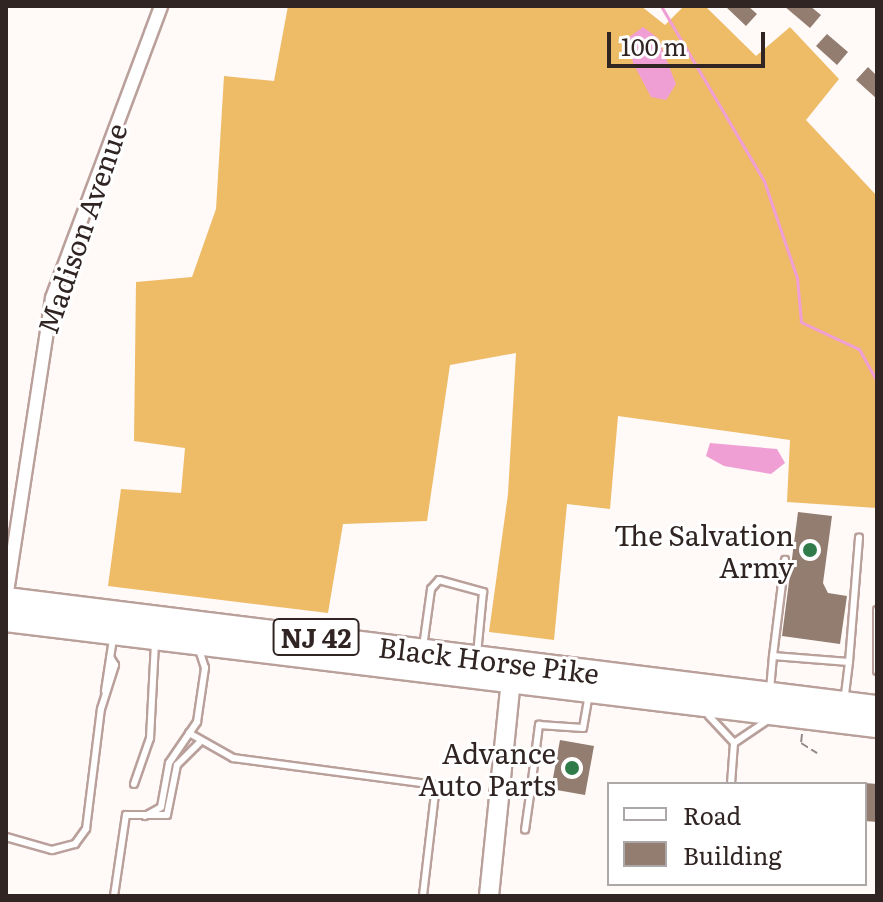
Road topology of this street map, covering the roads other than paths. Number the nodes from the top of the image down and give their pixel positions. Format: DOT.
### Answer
graph roads {
  1 [pos="161,6"];
  2 [pos="859,537"];
  3 [pos="785,560"];
  4 [pos="6,599"];
  5 [pos="877,610"];
  6 [pos="6,620"];
  7 [pos="117,625"];
  8 [pos="156,637"];
  9 [pos="197,642"];
  10 [pos="422,650"];
  11 [pos="773,656"];
  12 [pos="477,657"];
  13 [pos="849,662"];
  14 [pos="877,671"];
  15 [pos="512,672"];
  16 [pos="589,691"];
  17 [pos="770,694"];
  18 [pos="645,698"];
  19 [pos="845,703"];
  20 [pos="876,708"];
  21 [pos="785,715"];
  22 [pos="189,733"];
  23 [pos="199,743"];
  24 [pos="734,743"];
  25 [pos="731,782"];
  26 [pos="134,784"];
  27 [pos="500,784"];
  28 [pos="531,788"];
  29 [pos="145,816"];
  30 [pos="525,830"];
  31 [pos="6,837"];
  32 [pos="114,896"];
  33 [pos="423,896"];
  34 [pos="489,896"];
  1 -- 4 [label="street, Madison Avenue"];
  2 -- 13 [label="lane"];
  3 -- 11 [label="lane"];
  4 -- 7 [label="highway, Black Horse Pike / NJ 42"];
  5 -- 14 [label="lane"];
  6 -- 7 [label="highway, Black Horse Pike / NJ 42"];
  7 -- 8 [label="highway, Black Horse Pike / NJ 42"];
  7 -- 10 [label="highway, Black Horse Pike / NJ 42"];
  7 -- 31 [label="lane"];
  8 -- 9 [label="highway, Black Horse Pike / NJ 42"];
  8 -- 26 [label="lane"];
  9 -- 15 [label="highway, Black Horse Pike / NJ 42"];
  9 -- 22 [label="lane"];
  10 -- 12 [label="highway, Black Horse Pike / NJ 42"];
  10 -- 12 [label="lane"];
  11 -- 13 [label="lane"];
  11 -- 17 [label="lane"];
  12 -- 15 [label="highway, Black Horse Pike / NJ 42"];
  13 -- 19 [label="lane"];
  15 -- 16 [label="highway, Black Horse Pike / NJ 42"];
  15 -- 17 [label="highway, Black Horse Pike / NJ 42"];
  15 -- 27 [label="street"];
  16 -- 18 [label="highway, Black Horse Pike / NJ 42"];
  16 -- 28 [label="lane"];
  17 -- 19 [label="highway, Black Horse Pike / NJ 42"];
  18 -- 21 [label="highway, Black Horse Pike / NJ 42"];
  18 -- 24 [label="lane"];
  19 -- 20 [label="highway, Black Horse Pike / NJ 42"];
  20 -- 21 [label="highway, Black Horse Pike / NJ 42"];
  21 -- 24 [label="lane"];
  22 -- 23 [label="lane"];
  22 -- 29 [label="lane"];
  23 -- 29 [label="lane"];
  23 -- 33 [label="lane"];
  24 -- 25 [label="lane"];
  27 -- 28 [label="lane"];
  27 -- 34 [label="street"];
  28 -- 30 [label="lane"];
  29 -- 32 [label="lane"];
}
